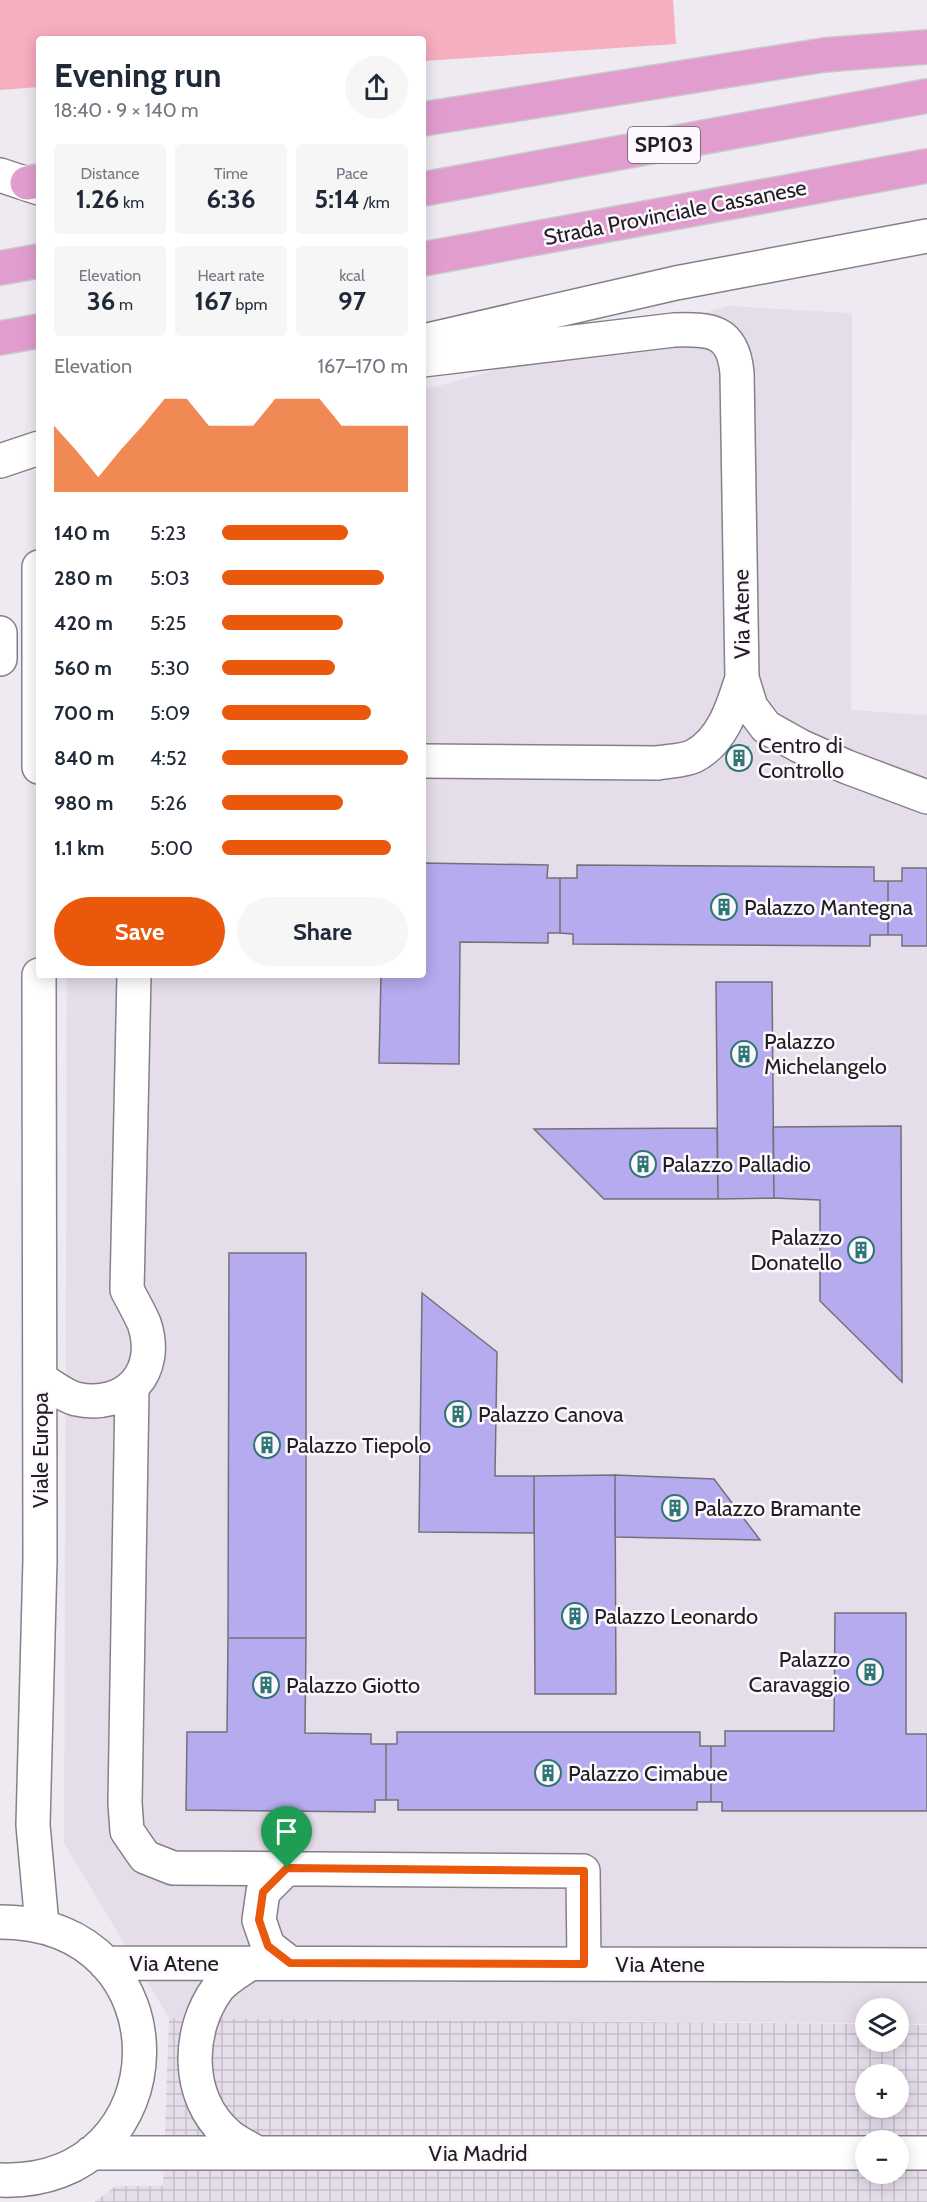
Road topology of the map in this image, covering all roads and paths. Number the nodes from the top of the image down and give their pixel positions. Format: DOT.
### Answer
graph roads {
  1 [pos="927,47"];
  2 [pos="927,96"];
  3 [pos="426,119"];
  4 [pos="927,166"];
  5 [pos="426,188"];
  6 [pos="927,236"];
  7 [pos="426,258"];
  8 [pos="36,262"];
  9 [pos="0,268"];
  10 [pos="36,332"];
  11 [pos="0,338"];
  12 [pos="426,340"];
  13 [pos="426,360"];
  14 [pos="36,449"];
  15 [pos="0,461"];
  16 [pos="0,633"];
  17 [pos="0,659"];
  18 [pos="742,678"];
  19 [pos="426,761"];
  20 [pos="927,797"];
  21 [pos="39,978"];
  22 [pos="134,978"];
  23 [pos="40,1379"];
  24 [pos="132,1390"];
  25 [pos="287,1868"];
  26 [pos="0,1922"];
  27 [pos="42,1925"];
  28 [pos="105,1963"];
  29 [pos="251,1963"];
  30 [pos="290,1963"];
  31 [pos="584,1964"];
  32 [pos="927,1965"];
  33 [pos="855,2153"];
  34 [pos="909,2153"];
  35 [pos="927,2153"];
  36 [pos="91,2154"];
  37 [pos="258,2154"];
  38 [pos="51,2175"];
  39 [pos="0,2180"];
  40 [pos="34,2202"];
  1 -- 3 [label="main road"];
  2 -- 5 [label="main road, SP103"];
  4 -- 7 [label="main road, Strada Provinciale Cassanese"];
  6 -- 12 [label="street"];
  8 -- 9 [label="main road"];
  10 -- 11 [label="main road"];
  13 -- 18 [label="street, Via Atene"];
  14 -- 15 [label="street"];
  16 -- 17 [label="street"];
  18 -- 19 [label="street"];
  18 -- 20 [label="street, Via Atene"];
  21 -- 23 [label="street, Viale Europa"];
  22 -- 24 [label="street"];
  23 -- 24 [label="street"];
  23 -- 27 [label="street, Viale Europa"];
  24 -- 25 [label="street"];
  25 -- 30 [label="street"];
  25 -- 31 [label="street"];
  26 -- 27 [label="street"];
  27 -- 28 [label="street"];
  28 -- 29 [label="street, Via Atene"];
  28 -- 36 [label="street"];
  29 -- 30 [label="street, Via Atene"];
  29 -- 37 [label="street"];
  30 -- 31 [label="street, Via Atene"];
  31 -- 32 [label="street, Via Atene"];
  33 -- 37 [label="street, Via Madrid"];
  34 -- 35 [label="street"];
  36 -- 37 [label="street, Via Madrid"];
  36 -- 38 [label="street"];
  38 -- 39 [label="street"];
  38 -- 40 [label="street"];
}
